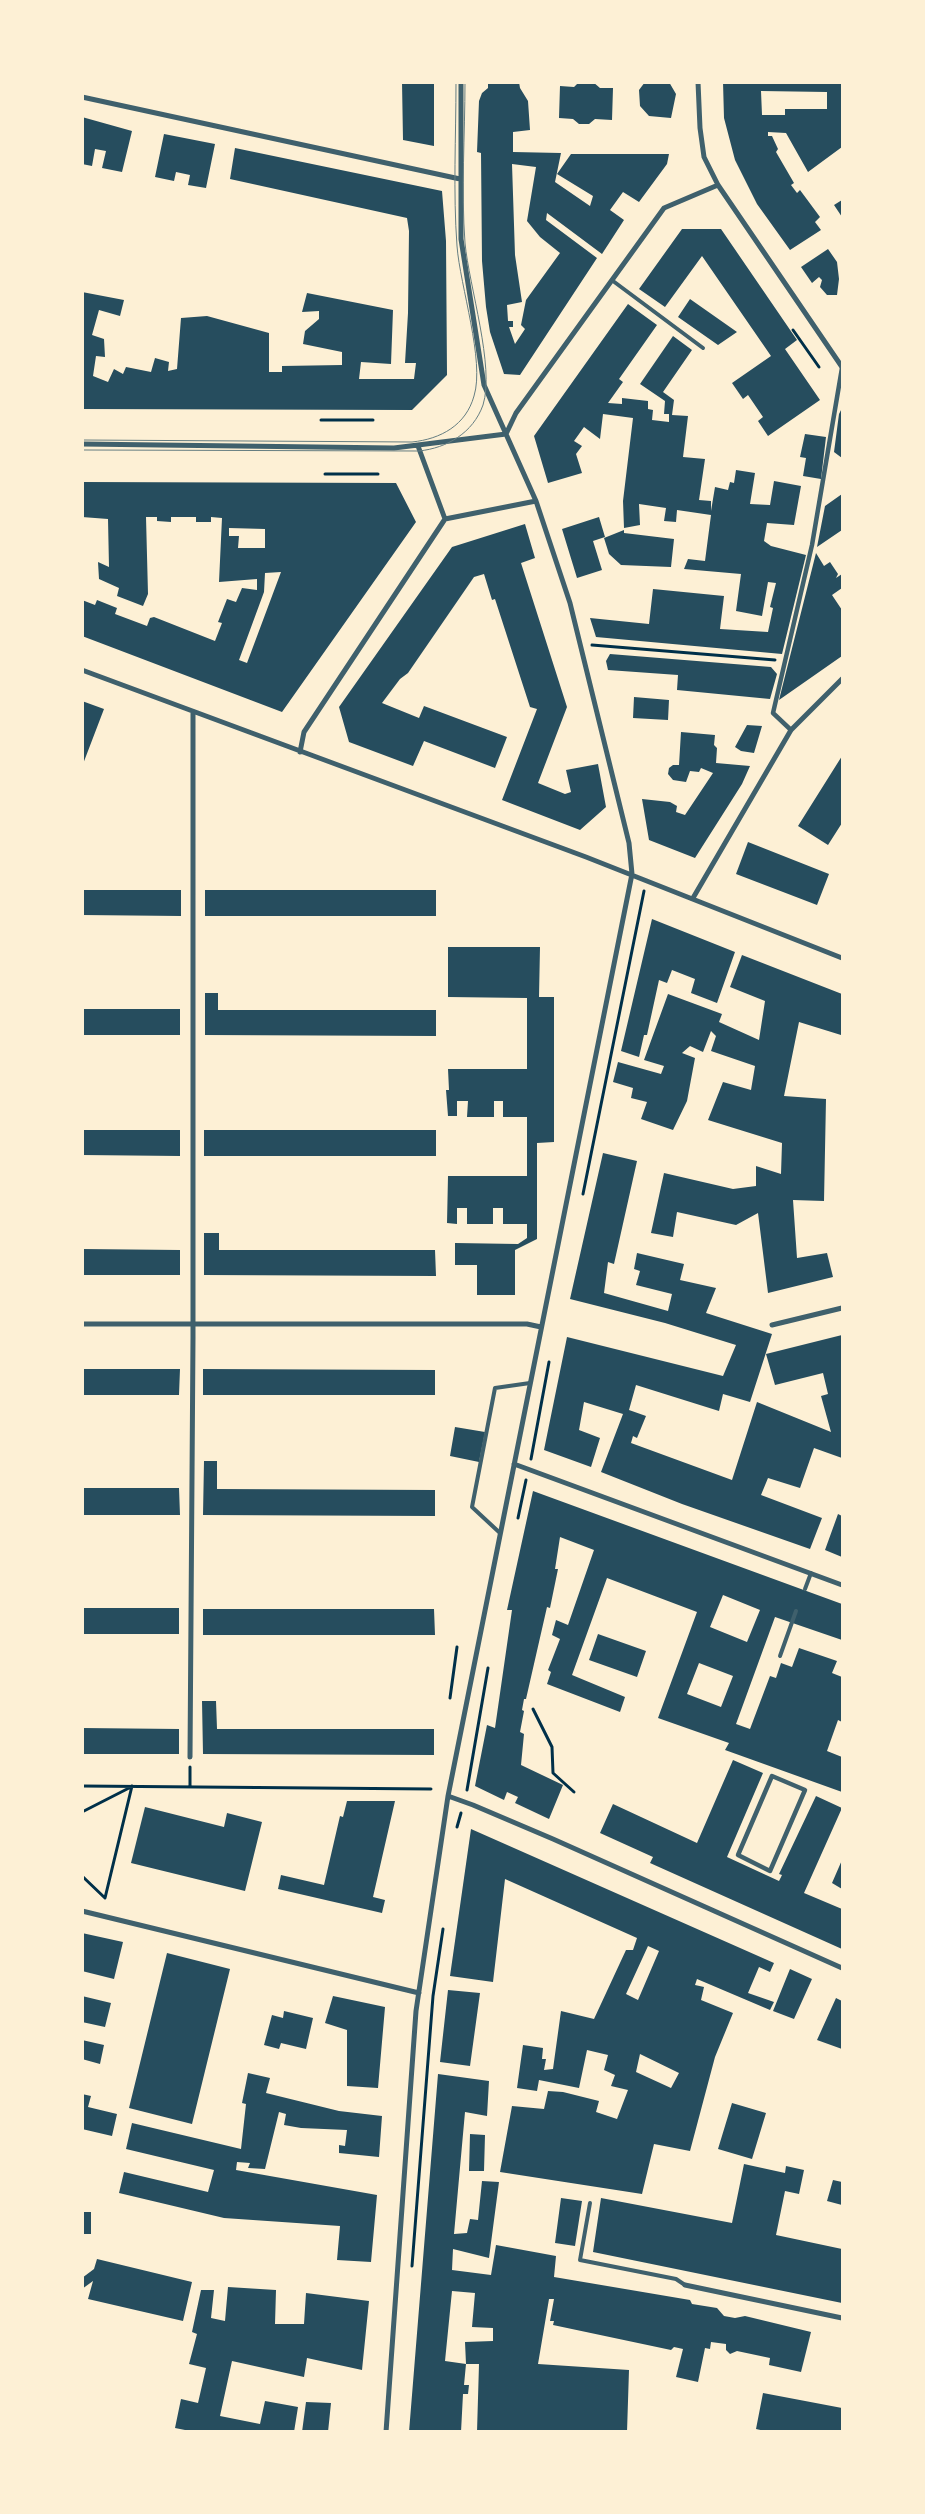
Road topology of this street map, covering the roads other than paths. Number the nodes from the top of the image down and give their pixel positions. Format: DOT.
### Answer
graph roads {
  1 [pos="461,82"];
  2 [pos="698,82"];
  3 [pos="82,97"];
  4 [pos="460,179"];
  5 [pos="718,185"];
  6 [pos="613,281"];
  7 [pos="703,348"];
  8 [pos="842,367"];
  9 [pos="506,434"];
  10 [pos="82,444"];
  11 [pos="418,446"];
  12 [pos="536,501"];
  13 [pos="445,520"];
  14 [pos="82,670"];
  15 [pos="842,679"];
  16 [pos="192,712"];
  17 [pos="791,730"];
  18 [pos="300,752"];
  19 [pos="632,874"];
  20 [pos="693,898"];
  21 [pos="842,958"];
  22 [pos="842,1308"];
  23 [pos="82,1324"];
  24 [pos="193,1324"];
  25 [pos="772,1324"];
  26 [pos="541,1327"];
  27 [pos="530,1383"];
  28 [pos="514,1464"];
  29 [pos="500,1533"];
  30 [pos="811,1573"];
  31 [pos="842,1585"];
  32 [pos="805,1589"];
  33 [pos="796,1611"];
  34 [pos="780,1656"];
  35 [pos="190,1757"];
  36 [pos="805,1790"];
  37 [pos="448,1796"];
  38 [pos="82,1912"];
  39 [pos="842,1968"];
  40 [pos="419,1993"];
  41 [pos="590,2203"];
  42 [pos="685,2286"];
  43 [pos="842,2318"];
  44 [pos="386,2432"];
  1 -- 4 [label="street"];
  2 -- 5 [label="street"];
  3 -- 4 [label="street"];
  4 -- 9 [label="street"];
  5 -- 6 [label="street"];
  5 -- 8 [label="street"];
  6 -- 7 [label="lane"];
  6 -- 9 [label="street"];
  8 -- 17 [label="street"];
  9 -- 11 [label="street"];
  9 -- 12 [label="street"];
  10 -- 11 [label="street"];
  11 -- 13 [label="street"];
  12 -- 13 [label="street"];
  12 -- 19 [label="street"];
  13 -- 18 [label="street"];
  14 -- 16 [label="street"];
  15 -- 17 [label="street"];
  16 -- 18 [label="street"];
  16 -- 24 [label="street"];
  17 -- 20 [label="street"];
  18 -- 19 [label="street"];
  19 -- 20 [label="street"];
  19 -- 26 [label="street"];
  20 -- 21 [label="street"];
  22 -- 25 [label="street"];
  23 -- 24 [label="street"];
  24 -- 26 [label="street"];
  24 -- 35 [label="street"];
  26 -- 27 [label="street"];
  27 -- 28 [label="street"];
  27 -- 29 [label="lane"];
  28 -- 29 [label="street"];
  28 -- 30 [label="street"];
  29 -- 37 [label="street"];
  30 -- 31 [label="street"];
  30 -- 32 [label="lane"];
  33 -- 34 [label="lane"];
  36 -- 36 [label="street"];
  37 -- 39 [label="street"];
  37 -- 40 [label="street"];
  38 -- 40 [label="street"];
  40 -- 44 [label="street"];
  41 -- 42 [label="lane"];
  42 -- 43 [label="street"];
}
